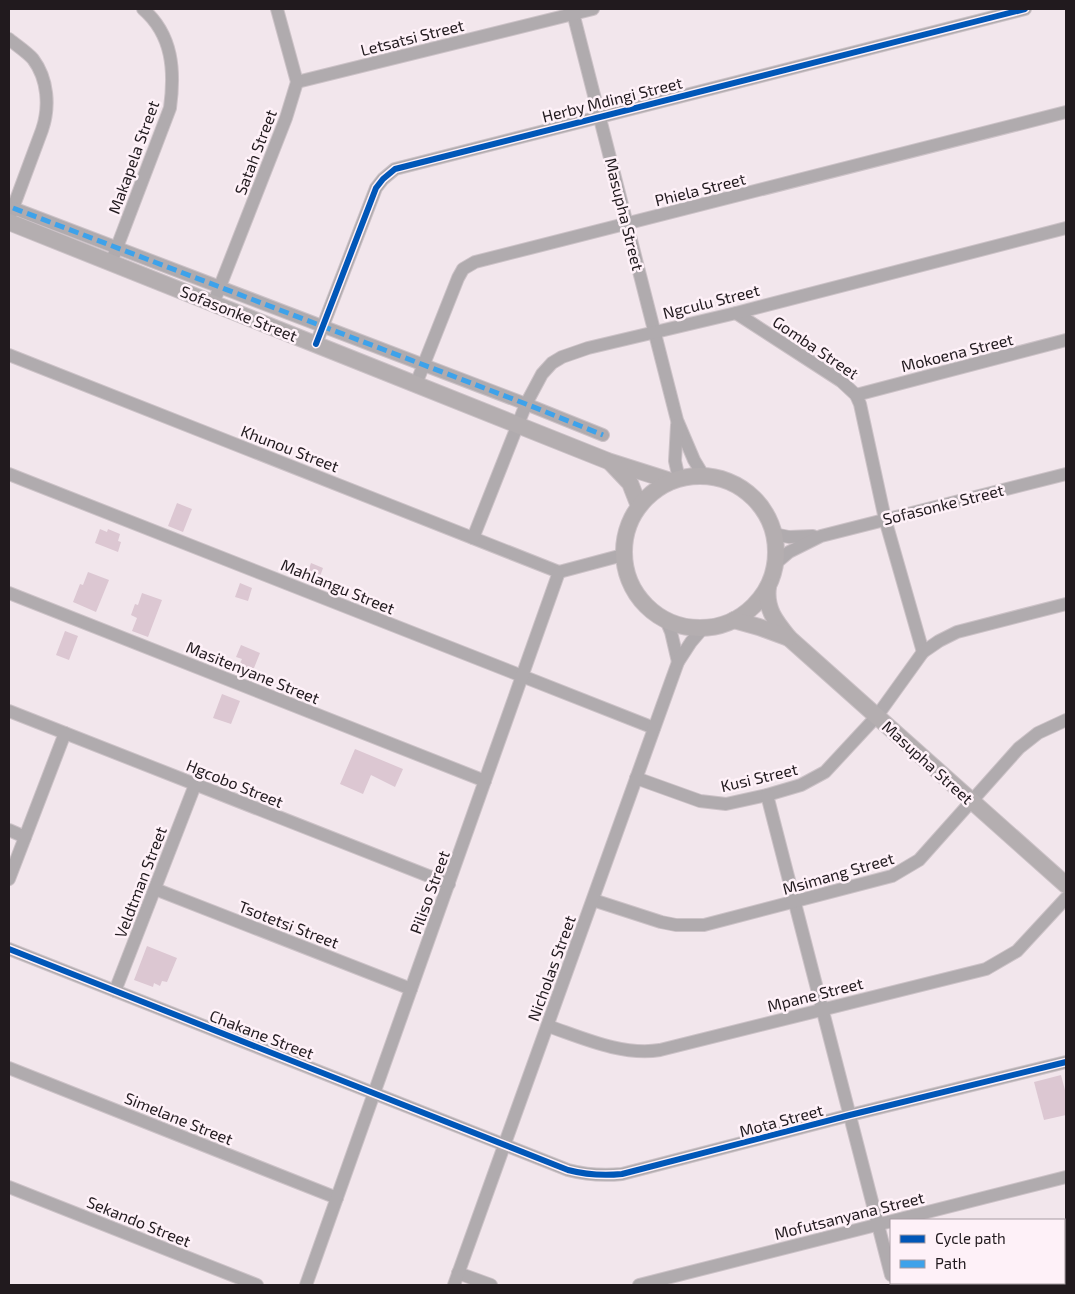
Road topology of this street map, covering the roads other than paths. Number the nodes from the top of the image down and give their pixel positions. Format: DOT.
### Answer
graph roads {
  1 [pos="143,9"];
  2 [pos="277,9"];
  3 [pos="594,9"];
  4 [pos="1025,9"];
  5 [pos="573,11"];
  6 [pos="9,39"];
  7 [pos="297,82"];
  8 [pos="1066,112"];
  9 [pos="600,116"];
  10 [pos="10,217"];
  11 [pos="628,224"];
  12 [pos="1066,228"];
  13 [pos="114,255"];
  14 [pos="220,286"];
  15 [pos="213,303"];
  16 [pos="736,313"];
  17 [pos="323,326"];
  18 [pos="655,332"];
  19 [pos="1066,340"];
  20 [pos="316,344"];
  21 [pos="9,356"];
  22 [pos="424,364"];
  23 [pos="416,384"];
  24 [pos="856,395"];
  25 [pos="526,404"];
  26 [pos="678,420"];
  27 [pos="518,425"];
  28 [pos="603,435"];
  29 [pos="608,460"];
  30 [pos="9,474"];
  31 [pos="1066,474"];
  32 [pos="703,475"];
  33 [pos="675,480"];
  34 [pos="638,506"];
  35 [pos="885,518"];
  36 [pos="774,534"];
  37 [pos="821,536"];
  38 [pos="474,538"];
  39 [pos="623,555"];
  40 [pos="775,564"];
  41 [pos="559,572"];
  42 [pos="768,587"];
  43 [pos="9,593"];
  44 [pos="1066,604"];
  45 [pos="666,620"];
  46 [pos="734,620"];
  47 [pos="703,628"];
  48 [pos="789,638"];
  49 [pos="923,652"];
  50 [pos="678,662"];
  51 [pos="522,676"];
  52 [pos="9,711"];
  53 [pos="877,716"];
  54 [pos="1066,720"];
  55 [pos="654,728"];
  56 [pos="65,733"];
  57 [pos="636,778"];
  58 [pos="485,781"];
  59 [pos="195,785"];
  60 [pos="767,795"];
  61 [pos="971,800"];
  62 [pos="9,830"];
  63 [pos="25,837"];
  64 [pos="9,879"];
  65 [pos="449,884"];
  66 [pos="1066,885"];
  67 [pos="155,889"];
  68 [pos="1066,898"];
  69 [pos="593,900"];
  70 [pos="795,903"];
  71 [pos="9,950"];
  72 [pos="412,989"];
  73 [pos="115,991"];
  74 [pos="823,1009"];
  75 [pos="548,1026"];
  76 [pos="1066,1062"];
  77 [pos="9,1068"];
  78 [pos="374,1093"];
  79 [pos="850,1116"];
  80 [pos="505,1144"];
  81 [pos="1066,1177"];
  82 [pos="9,1187"];
  83 [pos="337,1198"];
  84 [pos="894,1219"];
  85 [pos="890,1220"];
  86 [pos="878,1223"];
  87 [pos="890,1271"];
  88 [pos="456,1279"];
  89 [pos="257,1285"];
  90 [pos="306,1285"];
  91 [pos="491,1285"];
  92 [pos="639,1285"];
  1 -- 13 [label="street, Makapela Street"];
  2 -- 7 [label="street"];
  3 -- 5 [label="street, Letsatsi Street"];
  4 -- 9 [label="street, Herby Mdingi Street"];
  5 -- 7 [label="street, Letsatsi Street"];
  5 -- 9 [label="street, Masupha Street"];
  6 -- 10 [label="street"];
  7 -- 14 [label="street, Satah Street"];
  8 -- 11 [label="street, Phiela Street"];
  9 -- 11 [label="street, Masupha Street"];
  9 -- 17 [label="street, Herby Mdingi Street"];
  10 -- 13 [label="main road, Sofasonke Street"];
  11 -- 18 [label="street, Masupha Street"];
  11 -- 22 [label="street, Phiela Street"];
  12 -- 16 [label="street, Ngculu Street"];
  13 -- 14 [label="street"];
  13 -- 15 [label="main road, Sofasonke Street"];
  14 -- 15 [label="street, Satah Street"];
  14 -- 17 [label="street"];
  15 -- 20 [label="main road, Sofasonke Street"];
  16 -- 18 [label="street, Ngculu Street"];
  16 -- 24 [label="street, Gomba Street"];
  17 -- 20 [label="street, Herby Mdingi Street"];
  17 -- 22 [label="street"];
  18 -- 25 [label="street, Ngculu Street"];
  18 -- 26 [label="street, Masupha Street"];
  19 -- 24 [label="street, Mokoena Street"];
  20 -- 23 [label="main road, Sofasonke Street"];
  21 -- 38 [label="street, Khunou Street"];
  22 -- 23 [label="street, Phiela Street"];
  22 -- 25 [label="street"];
  23 -- 27 [label="main road, Sofasonke Street"];
  24 -- 35 [label="street, Gomba Street"];
  25 -- 27 [label="street, Ngculu Street"];
  25 -- 28 [label="street"];
  26 -- 32 [label="street, Masupha Street"];
  26 -- 33 [label="street, Masupha Street"];
  27 -- 29 [label="main road, Sofasonke Street"];
  27 -- 38 [label="street, Ngculu Street"];
  29 -- 33 [label="main road, Sofasonke Street"];
  29 -- 34 [label="main road, Sofasonke Street"];
  30 -- 51 [label="street, Mahlangu Street"];
  31 -- 35 [label="street, Sofasonke Street"];
  32 -- 33 [label="main road, Sofasonke Street"];
  32 -- 36 [label="main road, Sofasonke Street"];
  33 -- 34 [label="main road, Sofasonke Street"];
  34 -- 39 [label="main road, Sofasonke Street"];
  35 -- 37 [label="street, Sofasonke Street"];
  35 -- 49 [label="street, Gomba Street"];
  36 -- 37 [label="street, Sofasonke Street"];
  36 -- 40 [label="main road, Sofasonke Street"];
  37 -- 40 [label="street, Sofasonke Street"];
  38 -- 41 [label="street, Khunou Street"];
  39 -- 41 [label="street"];
  39 -- 45 [label="main road, Sofasonke Street"];
  40 -- 42 [label="main road, Sofasonke Street"];
  41 -- 51 [label="street, Piliso Street"];
  42 -- 46 [label="main road, Sofasonke Street"];
  42 -- 48 [label="main road, Masupha Street"];
  43 -- 58 [label="street, Masitenyane Street"];
  44 -- 49 [label="street"];
  45 -- 47 [label="main road, Sofasonke Street"];
  45 -- 50 [label="street"];
  46 -- 47 [label="main road, Sofasonke Street"];
  46 -- 48 [label="main road, Masupha Street"];
  47 -- 50 [label="street, Nicholas Street"];
  48 -- 53 [label="main road, Masupha Street"];
  49 -- 53 [label="street, Kusi Street"];
  50 -- 55 [label="street, Nicholas Street"];
  51 -- 55 [label="street, Mahlangu Street"];
  51 -- 58 [label="street, Piliso Street"];
  52 -- 56 [label="street, Hgcobo Street"];
  53 -- 60 [label="street, Kusi Street"];
  53 -- 61 [label="main road, Masupha Street"];
  54 -- 61 [label="street, Msimang Street"];
  55 -- 57 [label="street, Nicholas Street"];
  56 -- 59 [label="street, Hgcobo Street"];
  56 -- 63 [label="street"];
  57 -- 60 [label="street, Kusi Street"];
  57 -- 69 [label="street, Nicholas Street"];
  58 -- 65 [label="street, Piliso Street"];
  59 -- 65 [label="street, Hgcobo Street"];
  59 -- 67 [label="street, Veldtman Street"];
  60 -- 70 [label="street"];
  61 -- 66 [label="main road, Masupha Street"];
  61 -- 70 [label="street, Msimang Street"];
  62 -- 63 [label="street"];
  63 -- 64 [label="street"];
  65 -- 72 [label="street, Piliso Street"];
  67 -- 72 [label="street, Tsotetsi Street"];
  67 -- 73 [label="street, Veldtman Street"];
  68 -- 74 [label="street, Mpane Street"];
  69 -- 70 [label="street, Msimang Street"];
  69 -- 75 [label="street, Nicholas Street"];
  70 -- 74 [label="street"];
  71 -- 73 [label="street, Chakane Street"];
  72 -- 78 [label="street, Piliso Street"];
  73 -- 78 [label="street, Chakane Street"];
  74 -- 75 [label="street, Mpane Street"];
  74 -- 79 [label="street"];
  75 -- 80 [label="street, Nicholas Street"];
  76 -- 79 [label="street, Mota Street"];
  77 -- 83 [label="street, Simelane Street"];
  78 -- 80 [label="street, Chakane Street"];
  78 -- 83 [label="street, Piliso Street"];
  79 -- 80 [label="street, Mota Street"];
  79 -- 86 [label="street"];
  80 -- 88 [label="street, Nicholas Street"];
  81 -- 84 [label="street, Mofutsanyana Street"];
  82 -- 89 [label="street, Sekando Street"];
  83 -- 90 [label="street, Piliso Street"];
  85 -- 86 [label="street, Mofutsanyana Street"];
  86 -- 87 [label="street"];
  86 -- 92 [label="street, Mofutsanyana Street"];
  88 -- 91 [label="street"];
}
